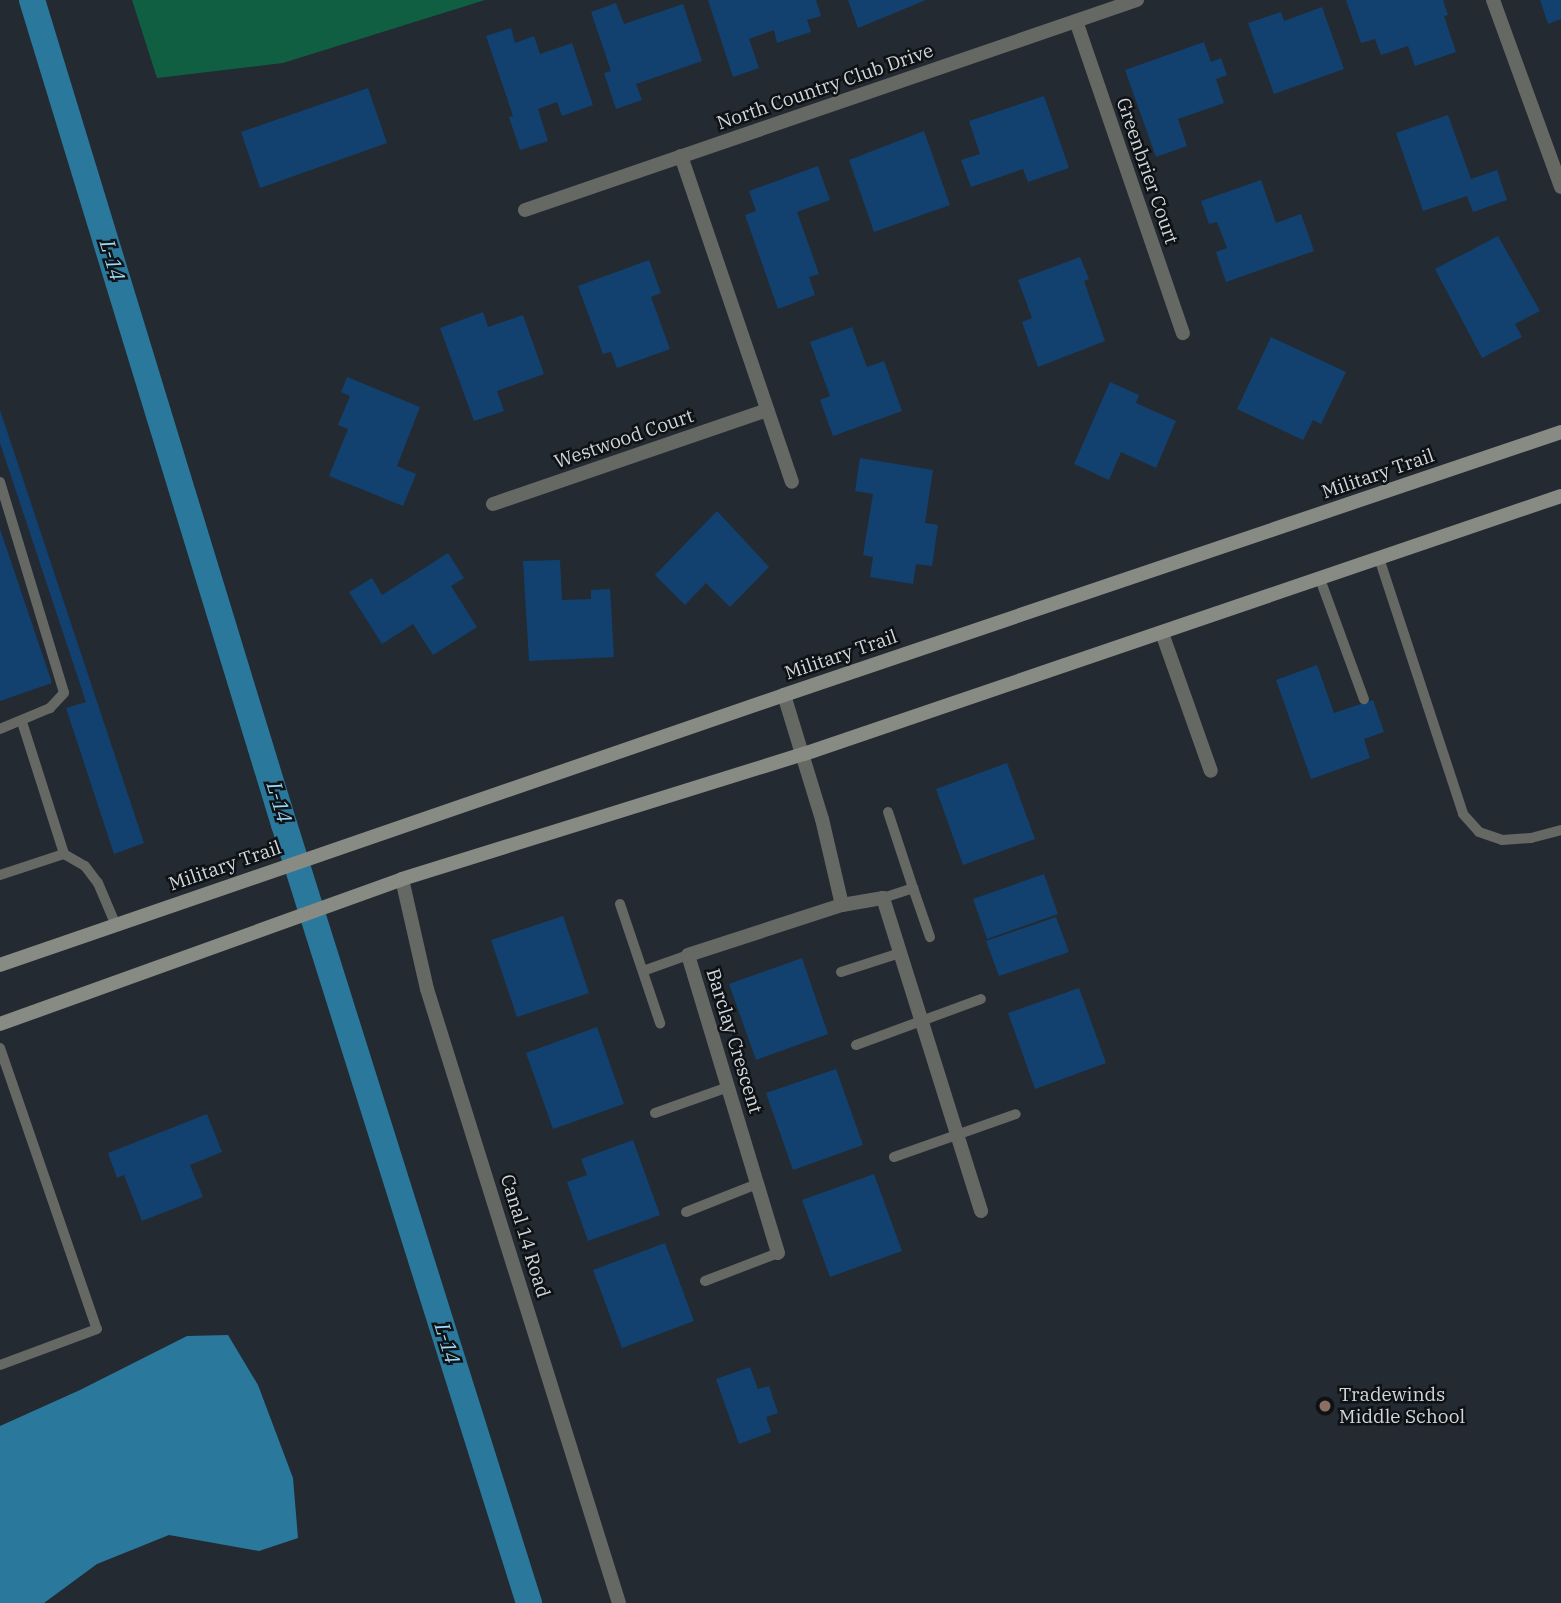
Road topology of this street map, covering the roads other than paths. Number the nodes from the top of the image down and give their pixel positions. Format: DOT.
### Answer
graph roads {
  1 [pos="1137,0"];
  2 [pos="1493,0"];
  3 [pos="1076,21"];
  4 [pos="681,156"];
  5 [pos="1561,187"];
  6 [pos="525,210"];
  7 [pos="1182,333"];
  8 [pos="767,410"];
  9 [pos="1561,432"];
  10 [pos="0,482"];
  11 [pos="792,482"];
  12 [pos="1561,496"];
  13 [pos="493,504"];
  14 [pos="1379,558"];
  15 [pos="1320,579"];
  16 [pos="1162,634"];
  17 [pos="784,695"];
  18 [pos="1364,699"];
  19 [pos="22,722"];
  20 [pos="0,729"];
  21 [pos="804,754"];
  22 [pos="1211,771"];
  23 [pos="888,812"];
  24 [pos="1561,830"];
  25 [pos="64,854"];
  26 [pos="0,874"];
  27 [pos="402,879"];
  28 [pos="914,888"];
  29 [pos="883,898"];
  30 [pos="620,904"];
  31 [pos="842,905"];
  32 [pos="115,923"];
  33 [pos="930,937"];
  34 [pos="900,953"];
  35 [pos="688,955"];
  36 [pos="0,965"];
  37 [pos="643,971"];
  38 [pos="841,972"];
  39 [pos="981,999"];
  40 [pos="921,1021"];
  41 [pos="660,1023"];
  42 [pos="0,1024"];
  43 [pos="856,1045"];
  44 [pos="0,1048"];
  45 [pos="728,1087"];
  46 [pos="655,1113"];
  47 [pos="1016,1114"];
  48 [pos="957,1135"];
  49 [pos="894,1157"];
  50 [pos="757,1184"];
  51 [pos="981,1211"];
  52 [pos="685,1212"];
  53 [pos="778,1253"];
  54 [pos="705,1281"];
  55 [pos="0,1365"];
  56 [pos="619,1603"];
  1 -- 3 [label="street, North Country Club Drive"];
  2 -- 5 [label="street"];
  3 -- 4 [label="street, North Country Club Drive"];
  3 -- 7 [label="street, Greenbrier Court"];
  4 -- 6 [label="street, North Country Club Drive"];
  4 -- 8 [label="street"];
  8 -- 11 [label="street"];
  8 -- 13 [label="street, Westwood Court"];
  9 -- 17 [label="main road, Military Trail"];
  10 -- 19 [label="lane"];
  12 -- 14 [label="main road"];
  14 -- 15 [label="main road"];
  14 -- 24 [label="lane"];
  15 -- 16 [label="main road"];
  15 -- 18 [label="lane"];
  16 -- 21 [label="main road"];
  16 -- 22 [label="street"];
  17 -- 21 [label="street"];
  17 -- 32 [label="main road, Military Trail"];
  19 -- 20 [label="lane"];
  19 -- 25 [label="lane"];
  21 -- 27 [label="main road"];
  21 -- 31 [label="street"];
  23 -- 28 [label="lane"];
  25 -- 26 [label="lane"];
  25 -- 32 [label="lane"];
  27 -- 42 [label="main road"];
  27 -- 56 [label="street, Canal 14 Road"];
  28 -- 29 [label="lane"];
  28 -- 33 [label="lane"];
  29 -- 31 [label="street, Barclay Crescent"];
  29 -- 34 [label="street"];
  30 -- 37 [label="lane"];
  31 -- 35 [label="street, Barclay Crescent"];
  32 -- 36 [label="main road, Military Trail"];
  34 -- 38 [label="lane"];
  34 -- 40 [label="street"];
  35 -- 37 [label="lane"];
  35 -- 45 [label="street, Barclay Crescent"];
  37 -- 41 [label="lane"];
  39 -- 40 [label="lane"];
  40 -- 43 [label="lane"];
  40 -- 48 [label="street"];
  44 -- 55 [label="lane"];
  45 -- 46 [label="lane"];
  45 -- 50 [label="street, Barclay Crescent"];
  47 -- 48 [label="lane"];
  48 -- 49 [label="lane"];
  48 -- 51 [label="street"];
  50 -- 52 [label="lane"];
  50 -- 53 [label="street, Barclay Crescent"];
  53 -- 54 [label="lane"];
}
